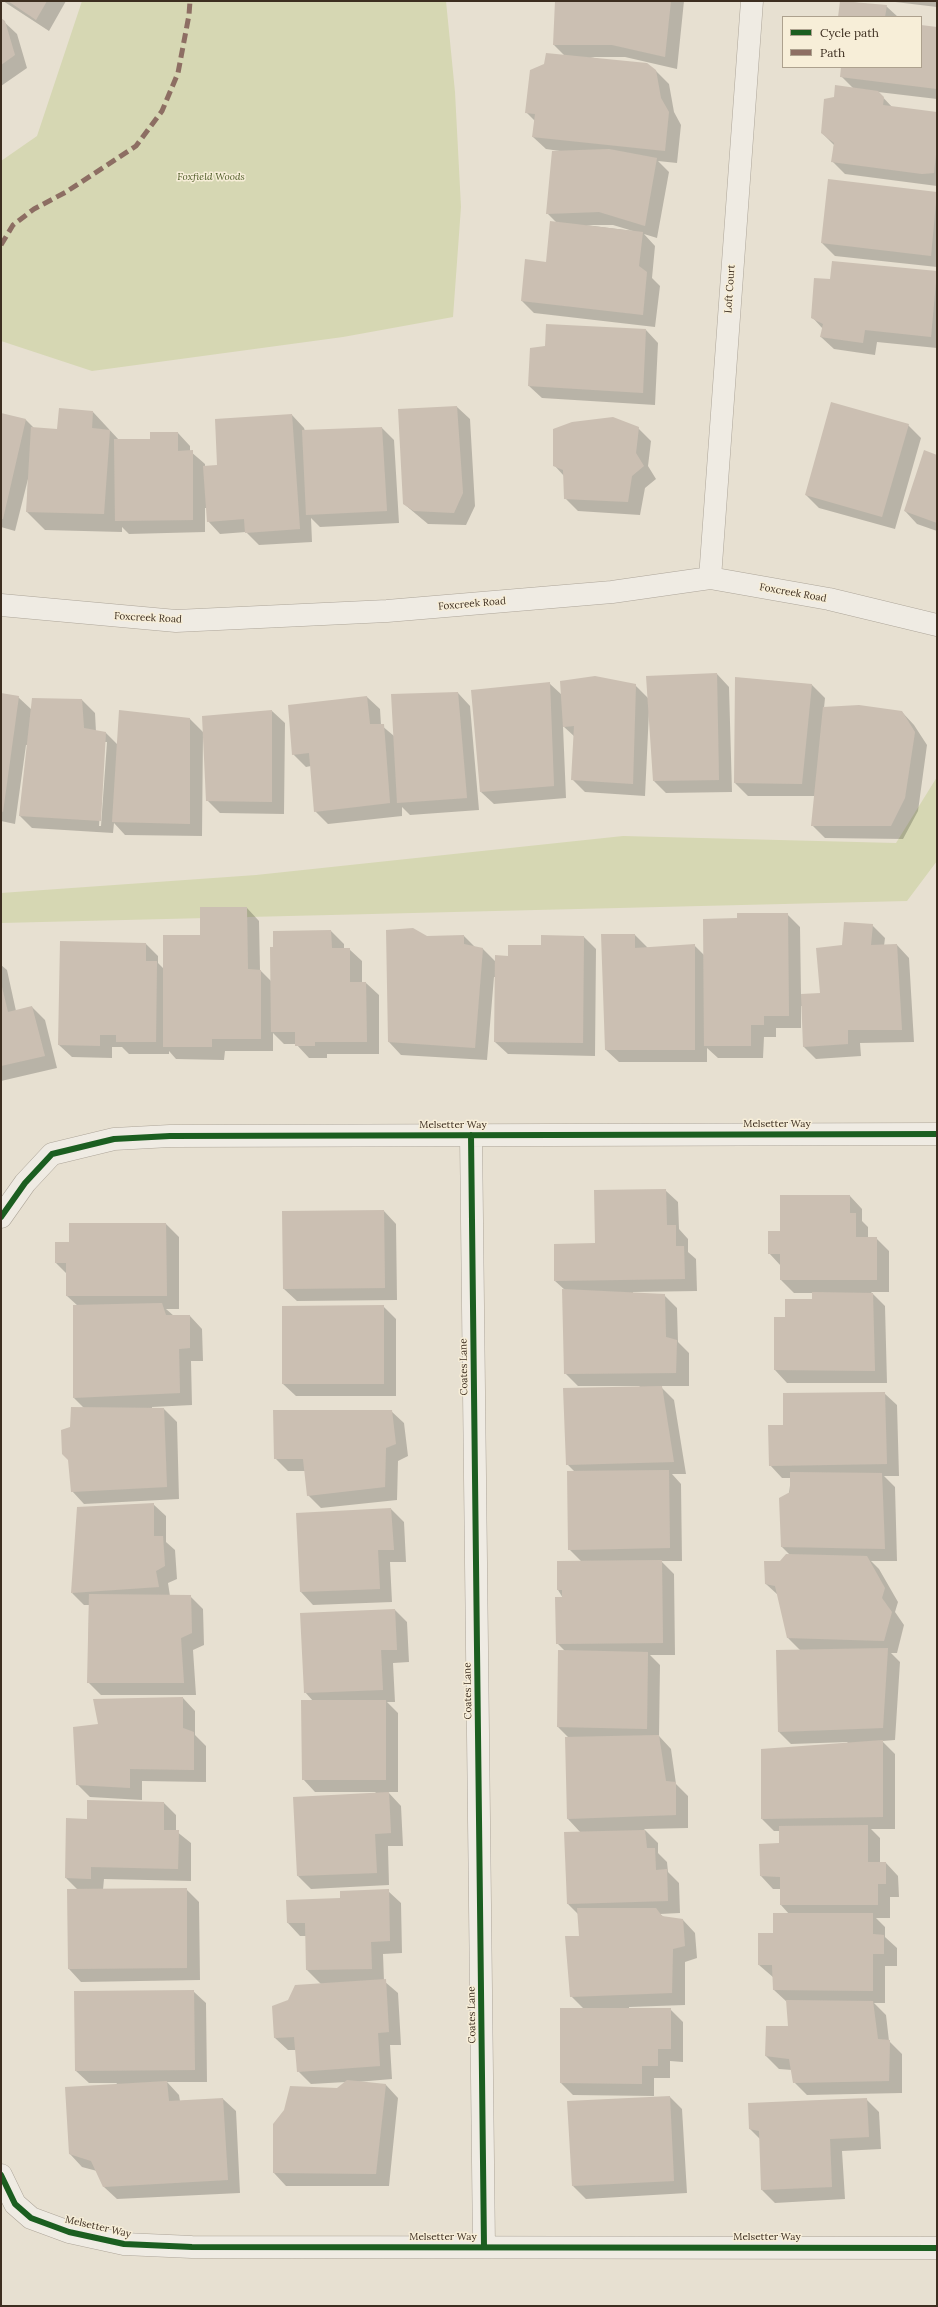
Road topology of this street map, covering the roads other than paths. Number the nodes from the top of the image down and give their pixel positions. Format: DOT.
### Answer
graph roads {
  1 [pos="752,1"];
  2 [pos="710,578"];
  3 [pos="1,605"];
  4 [pos="937,626"];
  5 [pos="937,1134"];
  6 [pos="471,1135"];
  7 [pos="1,1217"];
  8 [pos="1,2175"];
  9 [pos="484,2247"];
  10 [pos="937,2248"];
  1 -- 2 [label="street, Loft Court"];
  2 -- 3 [label="street, Foxcreek Road"];
  2 -- 4 [label="street, Foxcreek Road"];
  5 -- 6 [label="street, Melsetter Way"];
  6 -- 7 [label="street, Melsetter Way"];
  6 -- 9 [label="street, Coates Lane"];
  8 -- 9 [label="street, Melsetter Way"];
  9 -- 10 [label="street, Melsetter Way"];
}
